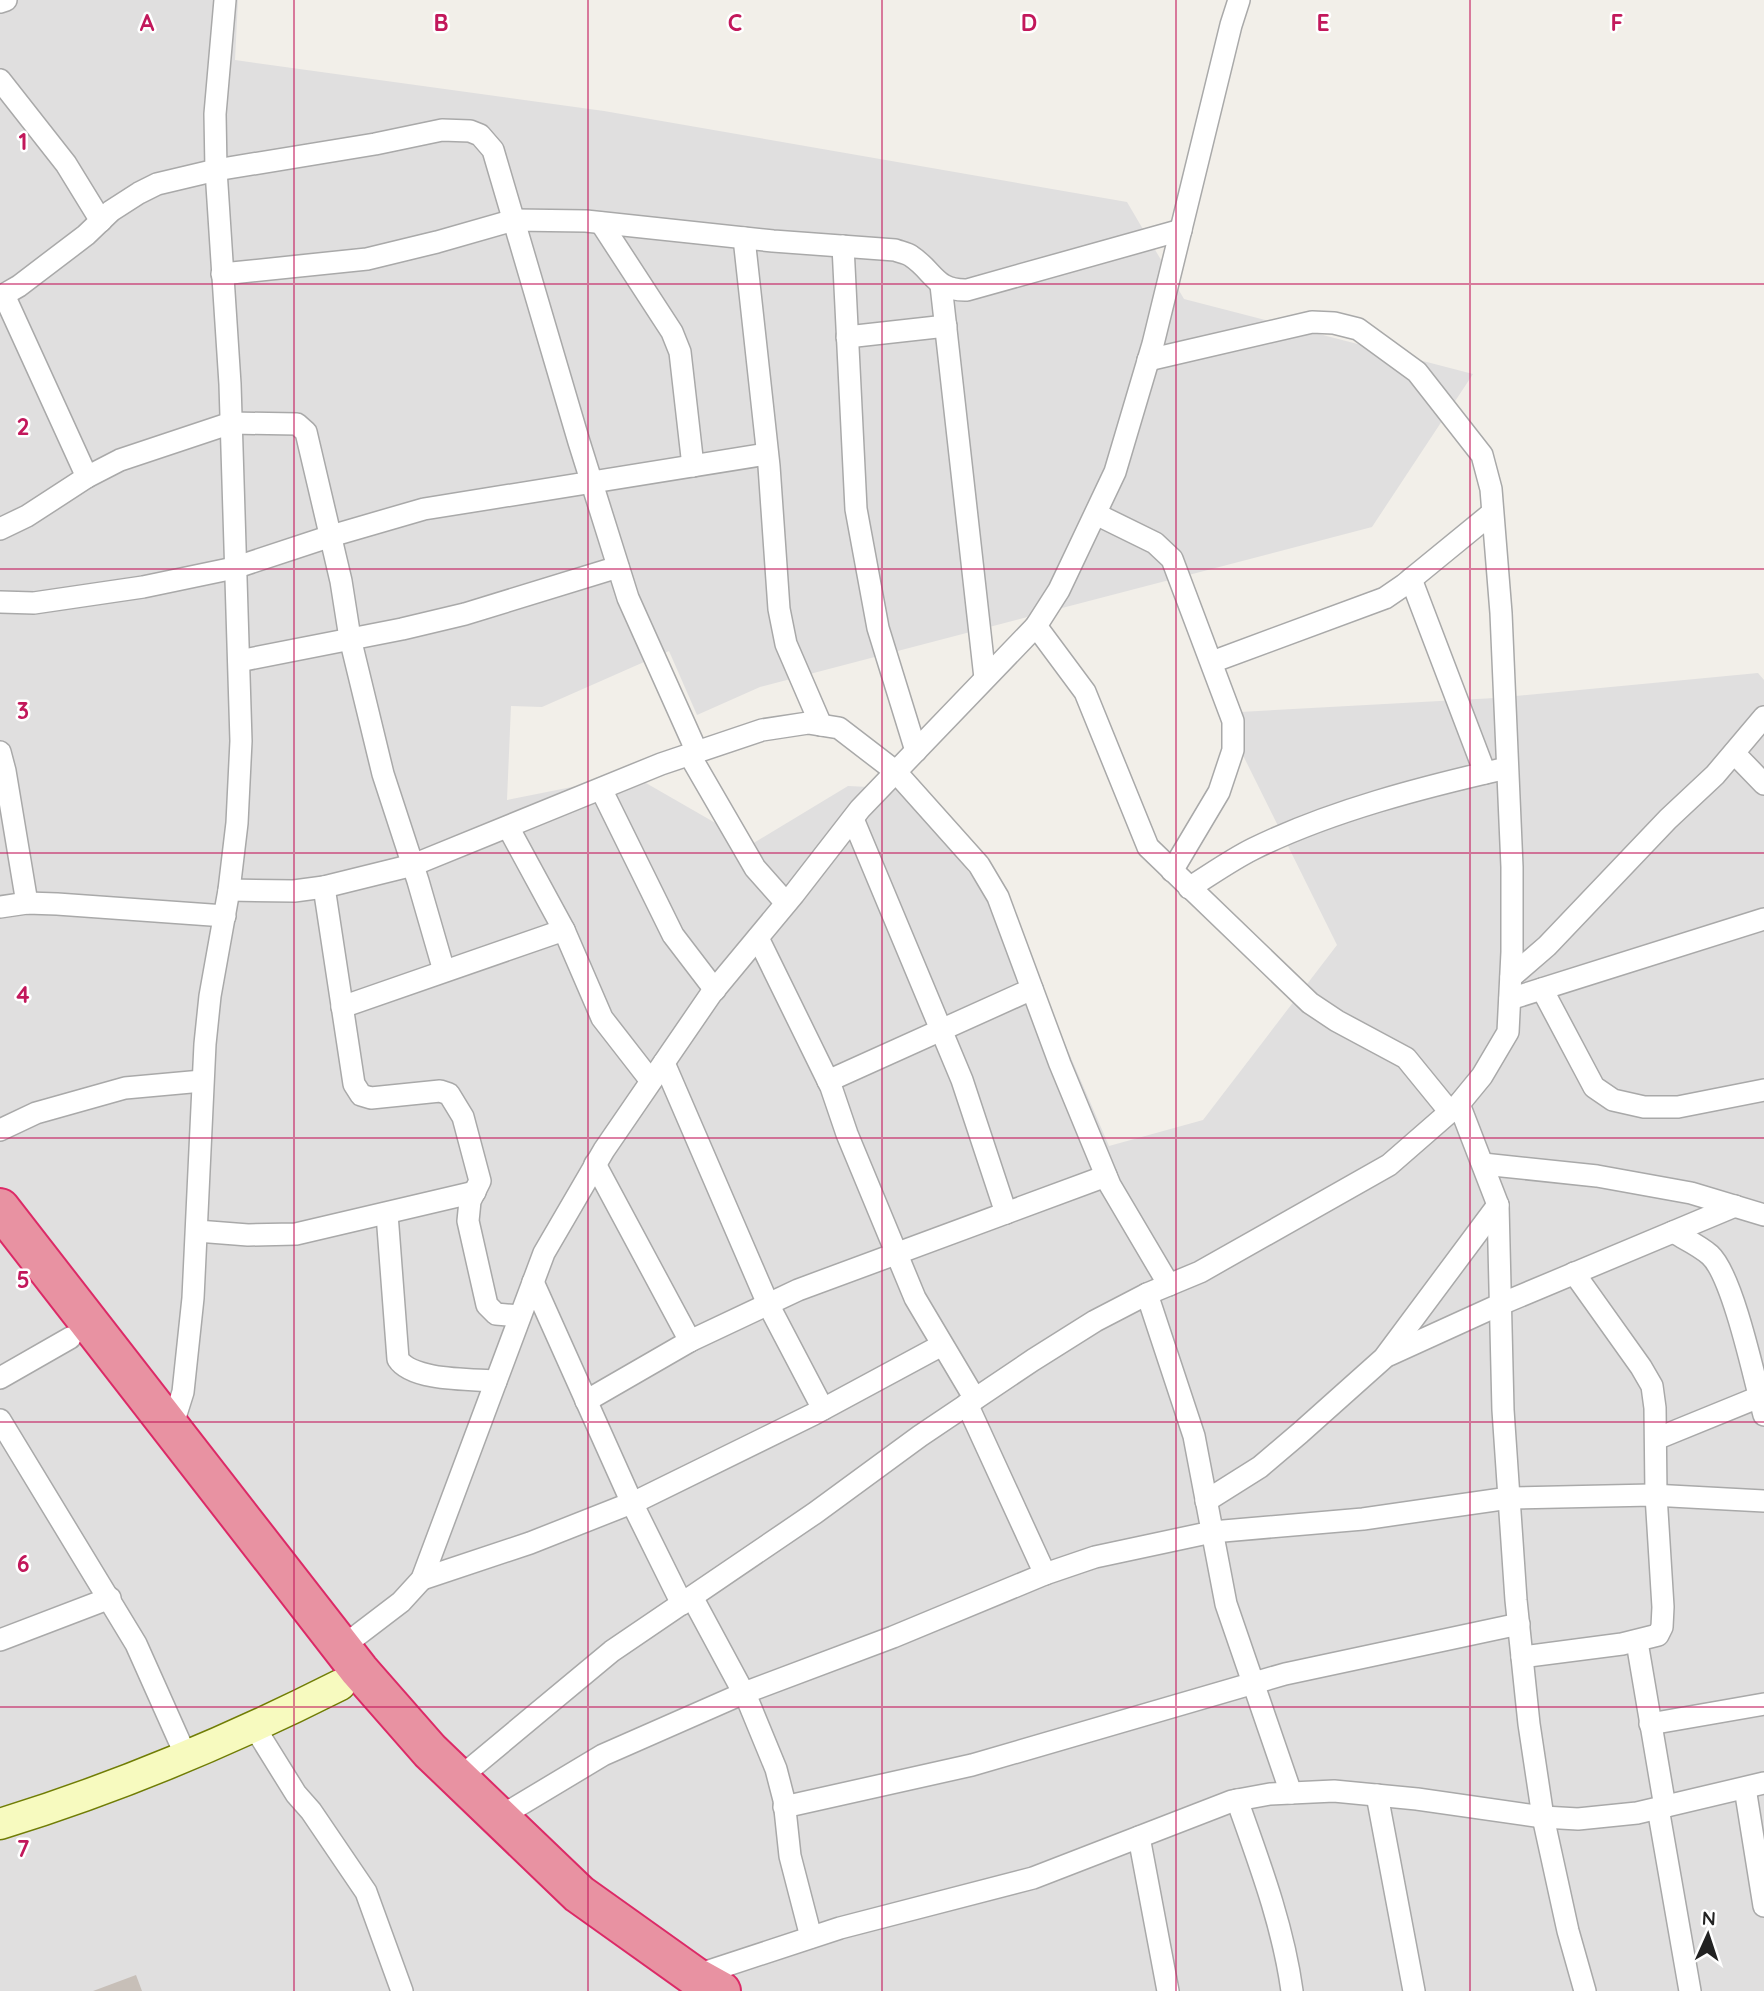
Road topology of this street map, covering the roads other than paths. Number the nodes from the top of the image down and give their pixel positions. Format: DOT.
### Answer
graph roads {
  1 [pos="6,0"];
  2 [pos="225,0"];
  3 [pos="1239,0"];
  4 [pos="0,2"];
  5 [pos="0,80"];
  6 [pos="216,170"];
  7 [pos="514,220"];
  8 [pos="101,221"];
  9 [pos="601,223"];
  10 [pos="1181,230"];
  11 [pos="744,238"];
  12 [pos="843,246"];
  13 [pos="222,274"];
  14 [pos="941,285"];
  15 [pos="2,296"];
  16 [pos="946,326"];
  17 [pos="847,337"];
  18 [pos="1148,360"];
  19 [pos="231,423"];
  20 [pos="768,454"];
  21 [pos="693,466"];
  22 [pos="86,477"];
  23 [pos="591,482"];
  24 [pos="1492,513"];
  25 [pos="1096,514"];
  26 [pos="0,529"];
  27 [pos="331,536"];
  28 [pos="618,567"];
  29 [pos="234,568"];
  30 [pos="1411,579"];
  31 [pos="0,602"];
  32 [pos="1036,626"];
  33 [pos="351,638"];
  34 [pos="239,661"];
  35 [pos="1212,662"];
  36 [pos="985,678"];
  37 [pos="1764,717"];
  38 [pos="821,725"];
  39 [pos="916,751"];
  40 [pos="0,752"];
  41 [pos="693,753"];
  42 [pos="1734,753"];
  43 [pos="1507,768"];
  44 [pos="895,771"];
  45 [pos="1485,773"];
  46 [pos="1764,784"];
  47 [pos="601,789"];
  48 [pos="853,819"];
  49 [pos="508,827"];
  50 [pos="413,865"];
  51 [pos="1172,871"];
  52 [pos="324,887"];
  53 [pos="1189,888"];
  54 [pos="229,890"];
  55 [pos="27,903"];
  56 [pos="786,903"];
  57 [pos="0,907"];
  58 [pos="225,916"];
  59 [pos="1764,919"];
  60 [pos="565,930"];
  61 [pos="758,938"];
  62 [pos="444,971"];
  63 [pos="1511,977"];
  64 [pos="1032,989"];
  65 [pos="1542,989"];
  66 [pos="715,990"];
  67 [pos="1510,999"];
  68 [pos="342,1007"];
  69 [pos="942,1031"];
  70 [pos="664,1063"];
  71 [pos="202,1081"];
  72 [pos="651,1081"];
  73 [pos="828,1081"];
  74 [pos="1764,1090"];
  75 [pos="1454,1108"];
  76 [pos="0,1130"];
  77 [pos="595,1164"];
  78 [pos="1483,1164"];
  79 [pos="1106,1176"];
  80 [pos="475,1192"];
  81 [pos="1498,1205"];
  82 [pos="1735,1206"];
  83 [pos="0,1208"];
  84 [pos="1006,1213"];
  85 [pos="387,1214"];
  86 [pos="1764,1214"];
  87 [pos="197,1231"];
  88 [pos="1673,1232"];
  89 [pos="0,1247"];
  90 [pos="897,1253"];
  91 [pos="1574,1273"];
  92 [pos="533,1282"];
  93 [pos="1169,1285"];
  94 [pos="1147,1294"];
  95 [pos="768,1304"];
  96 [pos="1501,1304"];
  97 [pos="520,1316"];
  98 [pos="70,1338"];
  99 [pos="690,1341"];
  100 [pos="942,1345"];
  101 [pos="1384,1358"];
  102 [pos="0,1378"];
  103 [pos="496,1381"];
  104 [pos="586,1401"];
  105 [pos="971,1402"];
  106 [pos="1762,1402"];
  107 [pos="823,1409"];
  108 [pos="0,1420"];
  109 [pos="172,1427"];
  110 [pos="1656,1439"];
  111 [pos="8,1449"];
  112 [pos="1656,1495"];
  113 [pos="1509,1498"];
  114 [pos="1206,1501"];
  115 [pos="1764,1501"];
  116 [pos="632,1503"];
  117 [pos="1212,1532"];
  118 [pos="1045,1574"];
  119 [pos="422,1580"];
  120 [pos="110,1598"];
  121 [pos="687,1601"];
  122 [pos="1519,1624"];
  123 [pos="0,1640"];
  124 [pos="1637,1642"];
  125 [pos="342,1647"];
  126 [pos="1522,1657"];
  127 [pos="1253,1683"];
  128 [pos="340,1685"];
  129 [pos="744,1693"];
  130 [pos="1764,1704"];
  131 [pos="1650,1724"];
  132 [pos="255,1728"];
  133 [pos="186,1756"];
  134 [pos="458,1779"];
  135 [pos="1754,1786"];
  136 [pos="1291,1793"];
  137 [pos="1377,1795"];
  138 [pos="1237,1800"];
  139 [pos="784,1807"];
  140 [pos="1661,1807"];
  141 [pos="1543,1817"];
  142 [pos="498,1818"];
  143 [pos="0,1824"];
  144 [pos="1139,1837"];
  145 [pos="1764,1906"];
  146 [pos="811,1937"];
  147 [pos="696,1986"];
  148 [pos="402,1991"];
  149 [pos="1168,1991"];
  150 [pos="1292,1991"];
  151 [pos="1414,1991"];
  152 [pos="1585,1991"];
  153 [pos="1690,1991"];
  1 -- 4 [label="street"];
  2 -- 6 [label="street"];
  3 -- 10 [label="street"];
  5 -- 8 [label="street"];
  6 -- 7 [label="street"];
  6 -- 8 [label="street"];
  6 -- 13 [label="street"];
  7 -- 9 [label="street"];
  7 -- 13 [label="street"];
  7 -- 23 [label="street"];
  8 -- 15 [label="street"];
  9 -- 11 [label="street"];
  9 -- 21 [label="street"];
  10 -- 14 [label="street"];
  10 -- 18 [label="street"];
  11 -- 12 [label="street"];
  11 -- 20 [label="street"];
  12 -- 14 [label="street"];
  12 -- 17 [label="street"];
  13 -- 19 [label="street"];
  14 -- 16 [label="street"];
  15 -- 22 [label="street"];
  16 -- 17 [label="street"];
  16 -- 36 [label="street"];
  17 -- 39 [label="street"];
  18 -- 24 [label="street"];
  18 -- 25 [label="street"];
  19 -- 22 [label="street"];
  19 -- 27 [label="street"];
  19 -- 29 [label="street"];
  20 -- 21 [label="street"];
  20 -- 38 [label="street"];
  21 -- 23 [label="street"];
  22 -- 26 [label="street"];
  23 -- 27 [label="street"];
  23 -- 28 [label="street"];
  24 -- 30 [label="street"];
  24 -- 43 [label="street"];
  25 -- 32 [label="street"];
  25 -- 35 [label="street"];
  27 -- 29 [label="street"];
  27 -- 33 [label="street"];
  28 -- 33 [label="street"];
  28 -- 41 [label="street"];
  29 -- 31 [label="street"];
  29 -- 34 [label="street"];
  30 -- 35 [label="street"];
  30 -- 45 [label="street"];
  32 -- 36 [label="street"];
  32 -- 51 [label="street"];
  33 -- 34 [label="street"];
  33 -- 50 [label="street"];
  34 -- 54 [label="street"];
  35 -- 51 [label="street"];
  36 -- 39 [label="street"];
  37 -- 42 [label="street"];
  38 -- 41 [label="street"];
  38 -- 44 [label="street"];
  39 -- 44 [label="street"];
  40 -- 55 [label="street"];
  41 -- 47 [label="street"];
  41 -- 56 [label="street"];
  42 -- 46 [label="street"];
  42 -- 63 [label="street"];
  43 -- 45 [label="street"];
  43 -- 63 [label="street"];
  44 -- 48 [label="street"];
  44 -- 64 [label="street"];
  45 -- 53 [label="street"];
  47 -- 49 [label="street"];
  47 -- 66 [label="street"];
  48 -- 56 [label="street"];
  48 -- 69 [label="street"];
  49 -- 50 [label="street"];
  49 -- 60 [label="street"];
  50 -- 52 [label="street"];
  50 -- 62 [label="street"];
  51 -- 53 [label="street"];
  52 -- 54 [label="street"];
  52 -- 68 [label="street"];
  53 -- 75 [label="street"];
  54 -- 58 [label="street"];
  55 -- 57 [label="street"];
  55 -- 58 [label="street"];
  56 -- 61 [label="street"];
  58 -- 71 [label="street"];
  59 -- 65 [label="street"];
  60 -- 62 [label="street"];
  60 -- 72 [label="street"];
  61 -- 66 [label="street"];
  61 -- 73 [label="street"];
  62 -- 68 [label="street"];
  63 -- 67 [label="street"];
  64 -- 69 [label="street"];
  64 -- 79 [label="street"];
  65 -- 67 [label="street"];
  65 -- 74 [label="street"];
  66 -- 70 [label="street"];
  67 -- 75 [label="street"];
  68 -- 80 [label="street"];
  69 -- 73 [label="street"];
  69 -- 84 [label="street"];
  70 -- 72 [label="street"];
  70 -- 95 [label="street"];
  71 -- 76 [label="street"];
  71 -- 87 [label="street"];
  72 -- 77 [label="street"];
  73 -- 90 [label="street"];
  75 -- 78 [label="street"];
  75 -- 93 [label="street"];
  77 -- 92 [label="street"];
  77 -- 99 [label="street"];
  78 -- 81 [label="street"];
  78 -- 82 [label="street"];
  79 -- 84 [label="street"];
  79 -- 93 [label="street"];
  80 -- 85 [label="street"];
  80 -- 97 [label="street"];
  81 -- 96 [label="street"];
  81 -- 101 [label="street"];
  82 -- 86 [label="street"];
  82 -- 88 [label="street"];
  83 -- 109 [label="highway"];
  84 -- 90 [label="street"];
  85 -- 87 [label="street"];
  85 -- 103 [label="street"];
  87 -- 109 [label="street"];
  88 -- 91 [label="street"];
  88 -- 106 [label="street"];
  89 -- 98 [label="highway"];
  90 -- 95 [label="street"];
  90 -- 100 [label="street"];
  91 -- 96 [label="street"];
  91 -- 110 [label="street"];
  92 -- 97 [label="street"];
  92 -- 104 [label="street"];
  93 -- 94 [label="street"];
  94 -- 105 [label="street"];
  94 -- 114 [label="street"];
  95 -- 99 [label="street"];
  95 -- 107 [label="street"];
  96 -- 101 [label="street"];
  96 -- 113 [label="street"];
  97 -- 103 [label="street"];
  98 -- 102 [label="street"];
  98 -- 128 [label="highway"];
  99 -- 104 [label="street"];
  100 -- 105 [label="street"];
  100 -- 107 [label="street"];
  101 -- 114 [label="street"];
  103 -- 119 [label="street"];
  104 -- 116 [label="street"];
  105 -- 118 [label="street"];
  105 -- 121 [label="street"];
  106 -- 110 [label="street"];
  107 -- 116 [label="street"];
  108 -- 111 [label="street"];
  109 -- 125 [label="highway"];
  110 -- 112 [label="street"];
  111 -- 120 [label="street"];
  112 -- 113 [label="street"];
  112 -- 115 [label="street"];
  112 -- 124 [label="street"];
  113 -- 117 [label="street"];
  113 -- 122 [label="street"];
  114 -- 117 [label="street"];
  116 -- 119 [label="street"];
  116 -- 121 [label="street"];
  117 -- 118 [label="street"];
  117 -- 127 [label="street"];
  118 -- 129 [label="street"];
  119 -- 125 [label="street"];
  120 -- 123 [label="street"];
  120 -- 133 [label="street"];
  121 -- 129 [label="street"];
  121 -- 134 [label="street"];
  122 -- 126 [label="street"];
  122 -- 127 [label="street"];
  124 -- 126 [label="street"];
  124 -- 131 [label="street"];
  125 -- 134 [label="highway"];
  126 -- 141 [label="street"];
  127 -- 136 [label="street"];
  127 -- 139 [label="street"];
  128 -- 132 [label="main road"];
  128 -- 147 [label="highway"];
  129 -- 139 [label="street"];
  129 -- 142 [label="street"];
  130 -- 131 [label="street"];
  131 -- 140 [label="street"];
  132 -- 133 [label="main road"];
  132 -- 148 [label="street"];
  133 -- 143 [label="main road"];
  134 -- 142 [label="highway"];
  135 -- 140 [label="street"];
  135 -- 145 [label="street"];
  136 -- 137 [label="street"];
  136 -- 138 [label="street"];
  137 -- 141 [label="street"];
  137 -- 151 [label="street"];
  138 -- 144 [label="street"];
  138 -- 150 [label="street"];
  139 -- 146 [label="street"];
  140 -- 141 [label="street"];
  140 -- 153 [label="street"];
  141 -- 152 [label="street"];
  142 -- 147 [label="highway"];
  144 -- 146 [label="street"];
  144 -- 149 [label="street"];
  146 -- 147 [label="street"];
}
